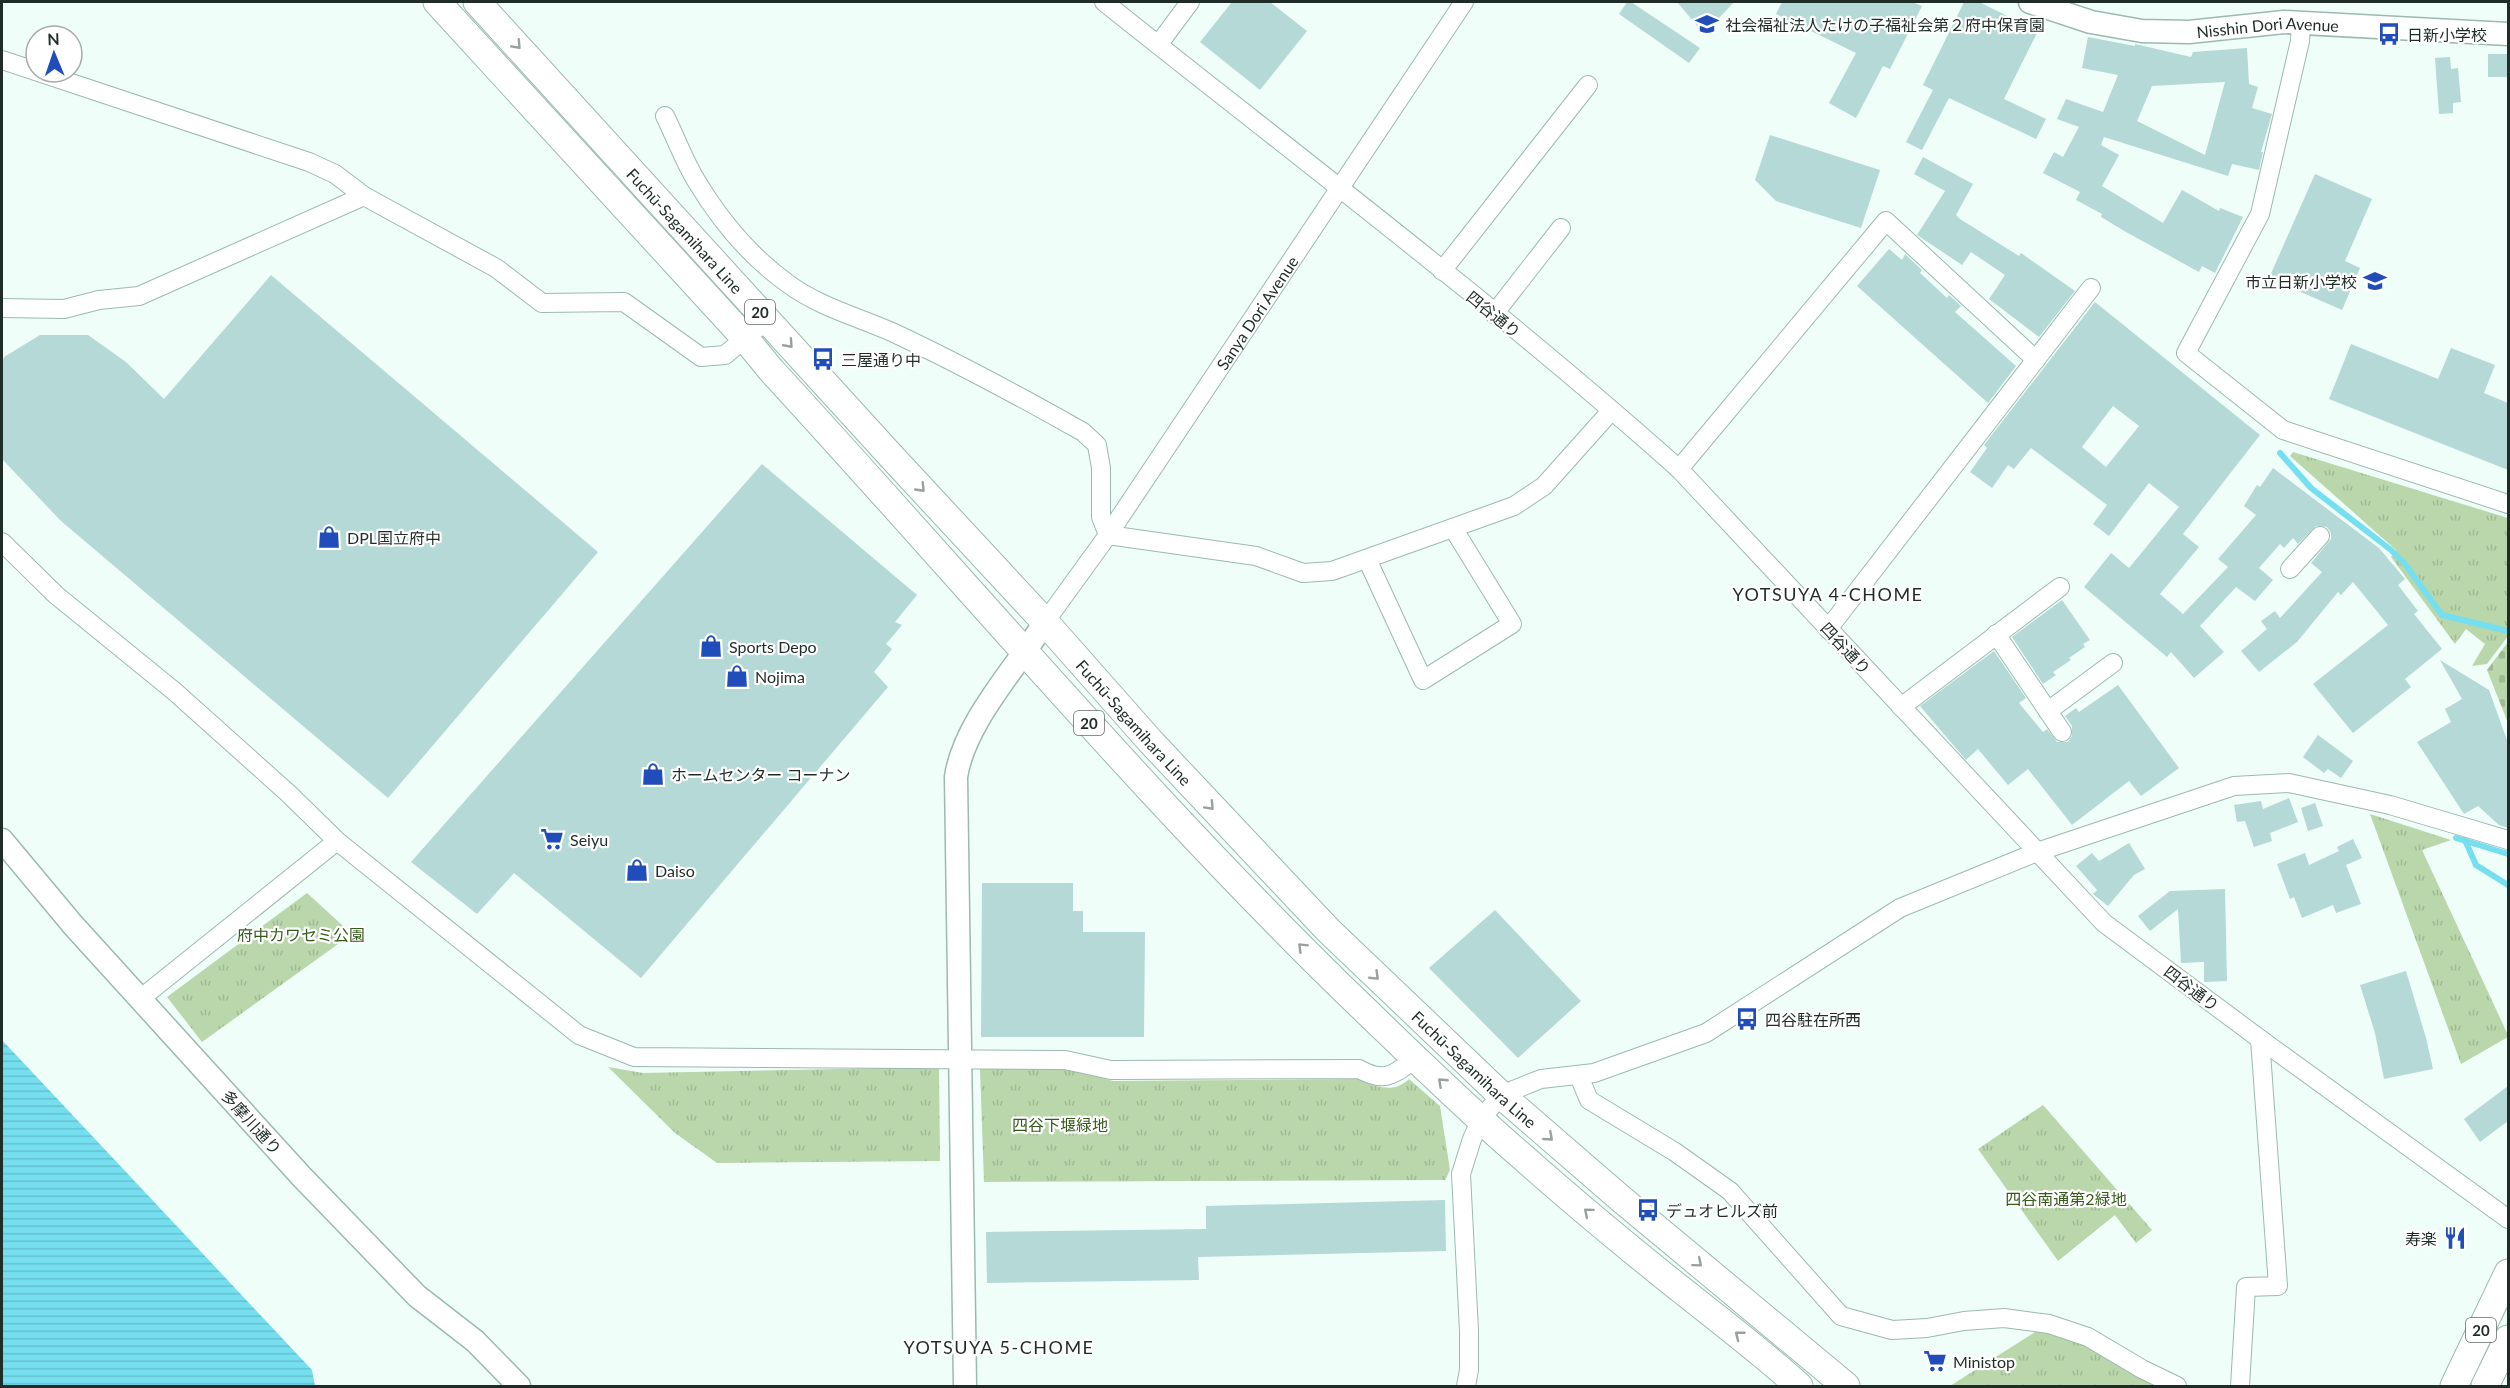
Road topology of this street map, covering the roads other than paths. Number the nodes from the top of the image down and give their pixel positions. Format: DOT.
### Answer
graph roads {
  1 [pos="437,2"];
  2 [pos="477,2"];
  3 [pos="1104,2"];
  4 [pos="1190,2"];
  5 [pos="1464,2"];
  6 [pos="2031,2"];
  7 [pos="2301,23"];
  8 [pos="2508,34"];
  9 [pos="1158,45"];
  10 [pos="2,60"];
  11 [pos="1588,85"];
  12 [pos="665,116"];
  13 [pos="1340,188"];
  14 [pos="364,196"];
  15 [pos="1561,228"];
  16 [pos="1442,271"];
  17 [pos="2091,288"];
  18 [pos="2,308"];
  19 [pos="1494,314"];
  20 [pos="767,320"];
  21 [pos="744,337"];
  22 [pos="2036,360"];
  23 [pos="1611,411"];
  24 [pos="1679,469"];
  25 [pos="2508,504"];
  26 [pos="1453,528"];
  27 [pos="1108,535"];
  28 [pos="2320,536"];
  29 [pos="2,542"];
  30 [pos="1367,559"];
  31 [pos="2290,569"];
  32 [pos="2060,586"];
  33 [pos="1045,622"];
  34 [pos="1828,628"];
  35 [pos="1996,634"];
  36 [pos="1025,653"];
  37 [pos="2112,663"];
  38 [pos="1901,707"];
  39 [pos="2048,711"];
  40 [pos="2062,732"];
  41 [pos="2,840"];
  42 [pos="2508,840"];
  43 [pos="337,841"];
  44 [pos="2037,852"];
  45 [pos="140,999"];
  46 [pos="2260,1039"];
  47 [pos="962,1058"];
  48 [pos="1416,1058"];
  49 [pos="1579,1076"];
  50 [pos="1501,1095"];
  51 [pos="1481,1119"];
  52 [pos="2508,1219"];
  53 [pos="2508,1273"];
  54 [pos="1780,1330"];
  55 [pos="2508,1339"];
  56 [pos="1762,1353"];
  57 [pos="519,1386"];
  58 [pos="965,1386"];
  59 [pos="1466,1386"];
  60 [pos="1799,1386"];
  61 [pos="1846,1386"];
  62 [pos="2177,1386"];
  63 [pos="2240,1386"];
  64 [pos="2454,1386"];
  65 [pos="2485,1386"];
  1 -- 21 [label="main road, Fuchū-Sagamihara Line / 20"];
  2 -- 20 [label="main road, Fuchū-Sagamihara Line / 20, one-way"];
  3 -- 9 [label="street, 四谷通り"];
  4 -- 9 [label="street"];
  5 -- 13 [label="street, Sanya Dori Avenue"];
  6 -- 7 [label="street, Nisshin Dori Avenue"];
  7 -- 8 [label="street, Nisshin Dori Avenue"];
  7 -- 25 [label="street"];
  9 -- 13 [label="street, 四谷通り"];
  10 -- 14 [label="street"];
  11 -- 16 [label="street"];
  12 -- 27 [label="street"];
  13 -- 16 [label="street, 四谷通り"];
  13 -- 27 [label="street, Sanya Dori Avenue"];
  14 -- 18 [label="street"];
  14 -- 21 [label="street"];
  15 -- 19 [label="street"];
  16 -- 19 [label="street, 四谷通り"];
  17 -- 22 [label="street"];
  19 -- 23 [label="street, 四谷通り"];
  20 -- 21 [label="street"];
  20 -- 33 [label="main road, Fuchū-Sagamihara Line / 20, one-way"];
  21 -- 36 [label="main road, Fuchū-Sagamihara Line / 20"];
  22 -- 24 [label="street"];
  22 -- 34 [label="street"];
  23 -- 24 [label="street, 四谷通り"];
  23 -- 26 [label="street"];
  24 -- 34 [label="street, 四谷通り"];
  26 -- 30 [label="street"];
  26 -- 30 [label="street"];
  27 -- 30 [label="street"];
  27 -- 33 [label="street, Sanya Dori Avenue"];
  28 -- 31 [label="street"];
  29 -- 43 [label="street"];
  32 -- 35 [label="street"];
  33 -- 36 [label="street"];
  33 -- 50 [label="main road, Fuchū-Sagamihara Line / 20, one-way"];
  34 -- 38 [label="street, 四谷通り"];
  35 -- 38 [label="street"];
  35 -- 39 [label="street"];
  36 -- 47 [label="street"];
  48 -- 36 [label="main road, Fuchū-Sagamihara Line / 20, one-way"];
  37 -- 39 [label="street"];
  38 -- 44 [label="street, 四谷通り"];
  39 -- 40 [label="street"];
  41 -- 45 [label="street, 多摩川通り"];
  42 -- 44 [label="street"];
  43 -- 45 [label="street"];
  43 -- 47 [label="street"];
  44 -- 46 [label="street, 四谷通り"];
  44 -- 49 [label="street"];
  45 -- 57 [label="street, 多摩川通り"];
  46 -- 52 [label="street, 四谷通り"];
  46 -- 63 [label="street"];
  47 -- 48 [label="street"];
  47 -- 58 [label="street"];
  51 -- 48 [label="main road, Fuchū-Sagamihara Line / 20, one-way"];
  49 -- 50 [label="street"];
  49 -- 62 [label="street"];
  50 -- 51 [label="street"];
  50 -- 54 [label="main road, Fuchū-Sagamihara Line / 20, one-way"];
  56 -- 51 [label="main road, Fuchū-Sagamihara Line / 20, one-way"];
  51 -- 59 [label="street"];
  53 -- 64 [label="main road, 20"];
  54 -- 56 [label="main road"];
  54 -- 61 [label="main road, Fuchū-Sagamihara Line / 20"];
  55 -- 65 [label="main road, 20"];
  56 -- 60 [label="main road, Fuchū-Sagamihara Line / 20"];
}
